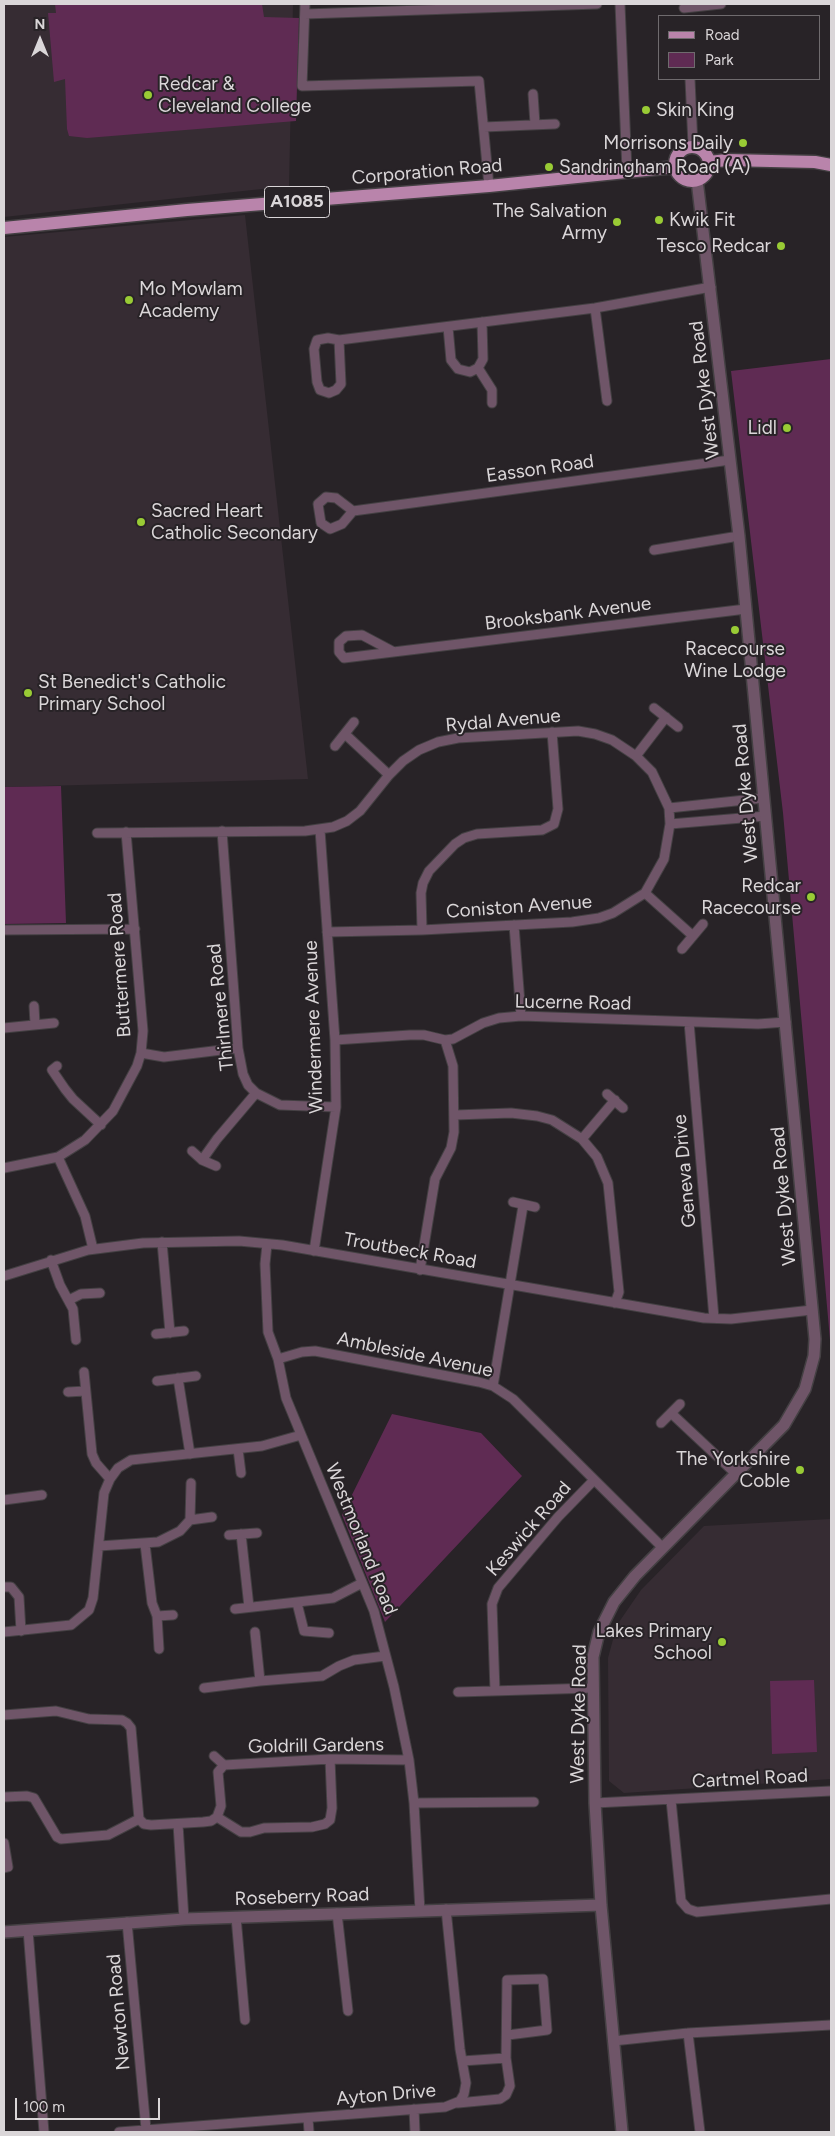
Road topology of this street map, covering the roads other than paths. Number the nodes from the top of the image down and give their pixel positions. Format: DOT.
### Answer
graph roads {
  1 [pos="305,4"];
  2 [pos="597,4"];
  3 [pos="620,4"];
  4 [pos="722,4"];
  5 [pos="684,9"];
  6 [pos="305,14"];
  7 [pos="690,80"];
  8 [pos="533,94"];
  9 [pos="535,124"];
  10 [pos="555,124"];
  11 [pos="484,127"];
  12 [pos="693,146"];
  13 [pos="709,162"];
  14 [pos="831,165"];
  15 [pos="675,167"];
  16 [pos="627,171"];
  17 [pos="697,180"];
  18 [pos="488,186"];
  19 [pos="4,228"];
  20 [pos="711,287"];
  21 [pos="595,308"];
  22 [pos="482,322"];
  23 [pos="448,327"];
  24 [pos="339,340"];
  25 [pos="478,368"];
  26 [pos="607,401"];
  27 [pos="492,403"];
  28 [pos="730,460"];
  29 [pos="353,511"];
  30 [pos="739,536"];
  31 [pos="654,550"];
  32 [pos="746,609"];
  33 [pos="394,652"];
  34 [pos="654,708"];
  35 [pos="666,718"];
  36 [pos="354,722"];
  37 [pos="678,727"];
  38 [pos="552,732"];
  39 [pos="345,734"];
  40 [pos="335,746"];
  41 [pos="636,756"];
  42 [pos="389,775"];
  43 [pos="764,798"];
  44 [pos="668,808"];
  45 [pos="766,816"];
  46 [pos="670,824"];
  47 [pos="320,830"];
  48 [pos="222,831"];
  49 [pos="126,832"];
  50 [pos="97,833"];
  51 [pos="645,893"];
  52 [pos="702,924"];
  53 [pos="514,925"];
  54 [pos="135,929"];
  55 [pos="4,930"];
  56 [pos="422,930"];
  57 [pos="327,932"];
  58 [pos="693,936"];
  59 [pos="682,949"];
  60 [pos="34,1006"];
  61 [pos="521,1016"];
  62 [pos="689,1022"];
  63 [pos="786,1022"];
  64 [pos="54,1023"];
  65 [pos="35,1024"];
  66 [pos="4,1028"];
  67 [pos="335,1040"];
  68 [pos="446,1040"];
  69 [pos="238,1048"];
  70 [pos="141,1053"];
  71 [pos="58,1066"];
  72 [pos="256,1093"];
  73 [pos="607,1094"];
  74 [pos="615,1100"];
  75 [pos="336,1107"];
  76 [pos="623,1108"];
  77 [pos="455,1115"];
  78 [pos="101,1125"];
  79 [pos="582,1138"];
  80 [pos="192,1151"];
  81 [pos="58,1157"];
  82 [pos="202,1160"];
  83 [pos="216,1166"];
  84 [pos="4,1168"];
  85 [pos="513,1202"];
  86 [pos="523,1206"];
  87 [pos="535,1207"];
  88 [pos="162,1242"];
  89 [pos="267,1244"];
  90 [pos="93,1249"];
  91 [pos="314,1251"];
  92 [pos="51,1260"];
  93 [pos="420,1270"];
  94 [pos="4,1276"];
  95 [pos="511,1285"];
  96 [pos="100,1293"];
  97 [pos="69,1300"];
  98 [pos="616,1303"];
  99 [pos="812,1310"];
  100 [pos="714,1318"];
  101 [pos="184,1331"];
  102 [pos="170,1333"];
  103 [pos="156,1334"];
  104 [pos="76,1340"];
  105 [pos="278,1359"];
  106 [pos="84,1372"];
  107 [pos="196,1376"];
  108 [pos="178,1378"];
  109 [pos="157,1381"];
  110 [pos="493,1386"];
  111 [pos="85,1391"];
  112 [pos="68,1392"];
  113 [pos="680,1404"];
  114 [pos="671,1413"];
  115 [pos="661,1423"];
  116 [pos="301,1435"];
  117 [pos="238,1449"];
  118 [pos="190,1454"];
  119 [pos="240,1473"];
  120 [pos="735,1473"];
  121 [pos="110,1479"];
  122 [pos="594,1480"];
  123 [pos="191,1483"];
  124 [pos="42,1495"];
  125 [pos="4,1500"];
  126 [pos="212,1517"];
  127 [pos="190,1520"];
  128 [pos="257,1533"];
  129 [pos="241,1534"];
  130 [pos="229,1535"];
  131 [pos="145,1544"];
  132 [pos="99,1546"];
  133 [pos="662,1547"];
  134 [pos="362,1583"];
  135 [pos="4,1587"];
  136 [pos="297,1603"];
  137 [pos="249,1606"];
  138 [pos="235,1609"];
  139 [pos="173,1615"];
  140 [pos="156,1616"];
  141 [pos="21,1631"];
  142 [pos="4,1632"];
  143 [pos="255,1632"];
  144 [pos="329,1633"];
  145 [pos="159,1649"];
  146 [pos="385,1656"];
  147 [pos="260,1681"];
  148 [pos="204,1688"];
  149 [pos="593,1688"];
  150 [pos="495,1691"];
  151 [pos="458,1692"];
  152 [pos="4,1715"];
  153 [pos="214,1756"];
  154 [pos="330,1759"];
  155 [pos="409,1760"];
  156 [pos="224,1765"];
  157 [pos="831,1791"];
  158 [pos="4,1797"];
  159 [pos="671,1800"];
  160 [pos="534,1802"];
  161 [pos="414,1803"];
  162 [pos="595,1803"];
  163 [pos="217,1816"];
  164 [pos="139,1819"];
  165 [pos="178,1824"];
  166 [pos="4,1843"];
  167 [pos="4,1868"];
  168 [pos="831,1899"];
  169 [pos="601,1905"];
  170 [pos="446,1909"];
  171 [pos="420,1911"];
  172 [pos="337,1913"];
  173 [pos="236,1917"];
  174 [pos="184,1919"];
  175 [pos="127,1922"];
  176 [pos="28,1930"];
  177 [pos="4,1932"];
  178 [pos="348,2011"];
  179 [pos="245,2020"];
  180 [pos="831,2025"];
  181 [pos="688,2033"];
  182 [pos="508,2035"];
  183 [pos="613,2041"];
  184 [pos="506,2058"];
  185 [pos="462,2061"];
  186 [pos="458,2103"];
  187 [pos="414,2109"];
  188 [pos="308,2118"];
  189 [pos="146,2129"];
  190 [pos="203,2130"];
  191 [pos="44,2132"];
  192 [pos="119,2132"];
  193 [pos="309,2132"];
  194 [pos="415,2132"];
  195 [pos="622,2132"];
  196 [pos="700,2132"];
  1 -- 6 [label="street"];
  2 -- 6 [label="street"];
  3 -- 16 [label="street"];
  4 -- 5 [label="street"];
  6 -- 11 [label="street"];
  7 -- 12 [label="street"];
  8 -- 9 [label="street"];
  9 -- 10 [label="street"];
  9 -- 11 [label="street"];
  11 -- 18 [label="street"];
  12 -- 13 [label="main road"];
  12 -- 15 [label="main road"];
  13 -- 14 [label="main road"];
  13 -- 17 [label="main road"];
  15 -- 16 [label="main road, Corporation Road / A1085"];
  15 -- 17 [label="main road"];
  16 -- 18 [label="main road, Corporation Road / A1085"];
  17 -- 20 [label="street, West Dyke Road"];
  18 -- 19 [label="main road, Corporation Road / A1085"];
  20 -- 21 [label="street"];
  20 -- 28 [label="street, West Dyke Road"];
  21 -- 22 [label="street"];
  21 -- 26 [label="street"];
  22 -- 23 [label="street"];
  22 -- 25 [label="street"];
  23 -- 24 [label="street"];
  23 -- 25 [label="street"];
  24 -- 24 [label="street"];
  25 -- 27 [label="street"];
  28 -- 29 [label="street, Easson Road"];
  28 -- 30 [label="street, West Dyke Road"];
  30 -- 31 [label="street"];
  30 -- 32 [label="street, West Dyke Road"];
  32 -- 33 [label="street, Brooksbank Avenue"];
  32 -- 43 [label="street, West Dyke Road"];
  33 -- 33 [label="street, Brooksbank Avenue"];
  34 -- 35 [label="street"];
  35 -- 37 [label="street"];
  35 -- 41 [label="street"];
  36 -- 39 [label="street"];
  38 -- 41 [label="street, Rydal Avenue"];
  38 -- 42 [label="street, Rydal Avenue"];
  38 -- 56 [label="street"];
  39 -- 40 [label="street"];
  39 -- 42 [label="street"];
  41 -- 44 [label="street, Rydal Avenue"];
  42 -- 47 [label="street, Rydal Avenue"];
  43 -- 44 [label="street"];
  43 -- 45 [label="street, West Dyke Road"];
  44 -- 46 [label="street, Coniston Avenue"];
  45 -- 46 [label="street"];
  45 -- 63 [label="street, West Dyke Road"];
  46 -- 51 [label="street, Coniston Avenue"];
  47 -- 48 [label="street, Rydal Avenue"];
  47 -- 57 [label="street, Windermere Avenue"];
  48 -- 49 [label="street, Rydal Avenue"];
  48 -- 69 [label="street, Thirlmere Road"];
  49 -- 50 [label="street, Rydal Avenue"];
  49 -- 54 [label="street, Buttermere Road"];
  51 -- 53 [label="street, Coniston Avenue"];
  51 -- 58 [label="street"];
  52 -- 58 [label="street"];
  53 -- 56 [label="street, Coniston Avenue"];
  53 -- 61 [label="street"];
  54 -- 55 [label="street"];
  54 -- 70 [label="street, Buttermere Road"];
  56 -- 57 [label="street, Coniston Avenue"];
  57 -- 67 [label="street, Windermere Avenue"];
  58 -- 59 [label="street"];
  60 -- 65 [label="street"];
  61 -- 62 [label="street, Lucerne Road"];
  61 -- 68 [label="street, Lucerne Road"];
  62 -- 63 [label="street, Lucerne Road"];
  62 -- 100 [label="street, Geneva Drive"];
  63 -- 99 [label="street, West Dyke Road"];
  64 -- 65 [label="street"];
  65 -- 66 [label="street"];
  67 -- 68 [label="street"];
  67 -- 75 [label="street, Windermere Avenue"];
  68 -- 77 [label="street"];
  69 -- 70 [label="street"];
  69 -- 72 [label="street, Thirlmere Road"];
  70 -- 78 [label="street, Buttermere Road"];
  71 -- 78 [label="street"];
  72 -- 75 [label="street, Thirlmere Road"];
  72 -- 82 [label="street"];
  73 -- 74 [label="street"];
  74 -- 76 [label="street"];
  74 -- 79 [label="street"];
  75 -- 91 [label="street, Windermere Avenue"];
  77 -- 79 [label="street"];
  77 -- 93 [label="street"];
  78 -- 81 [label="street, Buttermere Road"];
  79 -- 98 [label="street"];
  80 -- 82 [label="street"];
  81 -- 84 [label="street, Buttermere Road"];
  81 -- 90 [label="street"];
  82 -- 83 [label="street"];
  85 -- 86 [label="street"];
  86 -- 87 [label="street"];
  86 -- 95 [label="street"];
  88 -- 89 [label="street, Troutbeck Road"];
  88 -- 90 [label="street, Troutbeck Road"];
  88 -- 102 [label="street"];
  89 -- 91 [label="street, Troutbeck Road"];
  89 -- 105 [label="street, Westmorland Road"];
  90 -- 92 [label="street, Troutbeck Road"];
  91 -- 93 [label="street, Troutbeck Road"];
  92 -- 94 [label="street, Troutbeck Road"];
  92 -- 97 [label="street"];
  93 -- 95 [label="street, Troutbeck Road"];
  95 -- 98 [label="street, Troutbeck Road"];
  95 -- 110 [label="street"];
  96 -- 97 [label="street"];
  97 -- 104 [label="street"];
  98 -- 100 [label="street, Troutbeck Road"];
  99 -- 100 [label="street, Troutbeck Road"];
  99 -- 120 [label="street, West Dyke Road"];
  101 -- 102 [label="street"];
  102 -- 103 [label="street"];
  105 -- 110 [label="street, Ambleside Avenue"];
  105 -- 116 [label="street, Westmorland Road"];
  106 -- 111 [label="street"];
  107 -- 108 [label="street"];
  108 -- 109 [label="street"];
  108 -- 118 [label="street"];
  110 -- 122 [label="street, Ambleside Avenue"];
  111 -- 112 [label="street"];
  111 -- 121 [label="street"];
  113 -- 114 [label="street"];
  114 -- 115 [label="street"];
  114 -- 120 [label="street"];
  116 -- 117 [label="street"];
  116 -- 134 [label="street, Westmorland Road"];
  117 -- 118 [label="street"];
  117 -- 119 [label="street"];
  118 -- 121 [label="street"];
  120 -- 133 [label="street, West Dyke Road"];
  121 -- 132 [label="street"];
  122 -- 133 [label="street, Ambleside Avenue"];
  122 -- 150 [label="street, Keswick Road"];
  123 -- 127 [label="street"];
  124 -- 125 [label="street"];
  126 -- 127 [label="street"];
  127 -- 131 [label="street"];
  128 -- 129 [label="street"];
  129 -- 130 [label="street"];
  129 -- 137 [label="street"];
  131 -- 132 [label="street"];
  131 -- 140 [label="street"];
  132 -- 141 [label="street"];
  133 -- 149 [label="street, West Dyke Road"];
  134 -- 136 [label="street"];
  134 -- 146 [label="street, Westmorland Road"];
  135 -- 141 [label="street"];
  136 -- 137 [label="street"];
  136 -- 144 [label="street"];
  137 -- 138 [label="street"];
  139 -- 140 [label="street"];
  140 -- 145 [label="street"];
  141 -- 142 [label="street"];
  143 -- 147 [label="street"];
  146 -- 147 [label="street"];
  146 -- 155 [label="street, Westmorland Road"];
  147 -- 148 [label="street"];
  149 -- 150 [label="street"];
  149 -- 162 [label="street, West Dyke Road"];
  150 -- 151 [label="street"];
  152 -- 164 [label="street"];
  153 -- 156 [label="street, Goldrill Gardens"];
  154 -- 155 [label="street, Goldrill Gardens"];
  154 -- 156 [label="street, Goldrill Gardens"];
  154 -- 163 [label="street"];
  155 -- 161 [label="street, Westmorland Road"];
  156 -- 163 [label="street, Goldrill Gardens"];
  157 -- 159 [label="street, Cartmel Road"];
  158 -- 164 [label="street"];
  159 -- 162 [label="street, Cartmel Road"];
  159 -- 168 [label="street, Cartmel Road"];
  160 -- 161 [label="street"];
  161 -- 171 [label="street, Westmorland Road"];
  162 -- 169 [label="street, West Dyke Road"];
  163 -- 165 [label="street"];
  164 -- 165 [label="street"];
  165 -- 174 [label="street"];
  166 -- 167 [label="street"];
  169 -- 170 [label="street, Roseberry Road"];
  169 -- 183 [label="street, West Dyke Road"];
  170 -- 171 [label="street, Roseberry Road"];
  170 -- 185 [label="street, Ayton Drive"];
  171 -- 172 [label="street, Roseberry Road"];
  172 -- 173 [label="street, Roseberry Road"];
  172 -- 178 [label="street"];
  173 -- 174 [label="street, Roseberry Road"];
  173 -- 179 [label="street"];
  174 -- 175 [label="street, Roseberry Road"];
  175 -- 176 [label="street, Roseberry Road"];
  175 -- 189 [label="street, Newton Road"];
  176 -- 177 [label="street, Roseberry Road"];
  176 -- 191 [label="street"];
  180 -- 181 [label="street"];
  181 -- 183 [label="street"];
  181 -- 196 [label="street"];
  182 -- 182 [label="street"];
  182 -- 184 [label="street"];
  183 -- 195 [label="street, West Dyke Road"];
  184 -- 185 [label="street"];
  184 -- 186 [label="street"];
  185 -- 186 [label="street, Ayton Drive"];
  186 -- 187 [label="street, Ayton Drive"];
  187 -- 188 [label="street, Ayton Drive"];
  187 -- 194 [label="street"];
  188 -- 190 [label="street, Ayton Drive"];
  188 -- 193 [label="street"];
  189 -- 190 [label="street, Ayton Drive"];
  189 -- 192 [label="street, Ayton Drive"];
}
